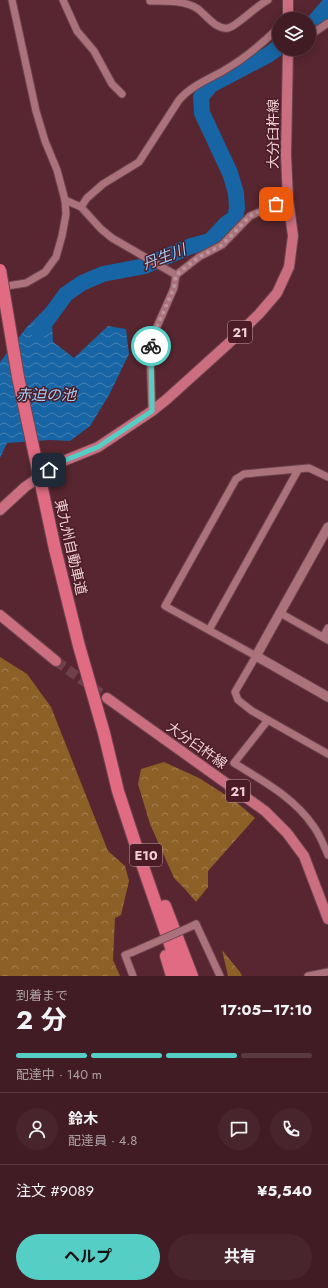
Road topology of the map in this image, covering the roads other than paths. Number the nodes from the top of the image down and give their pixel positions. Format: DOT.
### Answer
graph roads {
  1 [pos="12,0"];
  2 [pos="63,0"];
  3 [pos="159,0"];
  4 [pos="268,0"];
  5 [pos="288,0"];
  6 [pos="150,1"];
  7 [pos="287,12"];
  8 [pos="328,23"];
  9 [pos="316,31"];
  10 [pos="272,34"];
  11 [pos="289,56"];
  12 [pos="122,94"];
  13 [pos="288,199"];
  14 [pos="65,200"];
  15 [pos="81,207"];
  16 [pos="0,270"];
  17 [pos="174,274"];
  18 [pos="0,287"];
  19 [pos="152,411"];
  20 [pos="298,470"];
  21 [pos="328,477"];
  22 [pos="0,510"];
  23 [pos="328,527"];
  24 [pos="280,613"];
  25 [pos="0,615"];
  26 [pos="328,628"];
  27 [pos="209,630"];
  28 [pos="325,638"];
  29 [pos="256,656"];
  30 [pos="56,661"];
  31 [pos="328,697"];
  32 [pos="107,698"];
  33 [pos="268,720"];
  34 [pos="104,733"];
  35 [pos="328,754"];
  36 [pos="118,791"];
  37 [pos="325,842"];
  38 [pos="328,855"];
  39 [pos="170,919"];
  40 [pos="328,919"];
  41 [pos="328,972"];
  42 [pos="133,976"];
  43 [pos="172,976"];
  44 [pos="181,976"];
  45 [pos="192,976"];
  46 [pos="198,976"];
  47 [pos="220,976"];
  48 [pos="308,976"];
  1 -- 14 [label="street"];
  2 -- 12 [label="street"];
  3 -- 4 [label="street"];
  3 -- 6 [label="street"];
  5 -- 7 [label="main road"];
  8 -- 9 [label="street"];
  10 -- 15 [label="street"];
  11 -- 13 [label="main road, 大分臼杵線 / 21"];
  13 -- 17 [label="street"];
  13 -- 19 [label="main road, 大分臼杵線 / 21"];
  14 -- 15 [label="street"];
  14 -- 18 [label="street"];
  15 -- 17 [label="street"];
  16 -- 34 [label="highway, 東九州自動車道 / E10, bridge"];
  17 -- 19 [label="street"];
  19 -- 22 [label="main road, 大分臼杵線 / 21"];
  20 -- 21 [label="street"];
  20 -- 27 [label="street"];
  20 -- 27 [label="street"];
  23 -- 24 [label="street"];
  24 -- 28 [label="street"];
  24 -- 29 [label="street"];
  25 -- 30 [label="main road"];
  26 -- 28 [label="street"];
  27 -- 29 [label="street"];
  29 -- 31 [label="street"];
  29 -- 33 [label="street"];
  32 -- 40 [label="main road, 大分臼杵線 / 21"];
  33 -- 35 [label="street"];
  33 -- 37 [label="street"];
  34 -- 36 [label="highway, 東九州自動車道 / E10"];
  34 -- 39 [label="highway, 東九州自動車道 / E10"];
  36 -- 43 [label="highway"];
  36 -- 44 [label="highway, 東九州自動車道 / E10"];
  37 -- 38 [label="street"];
  39 -- 45 [label="highway, 東九州自動車道 / E10"];
  39 -- 46 [label="highway"];
  41 -- 48 [label="street"];
  42 -- 47 [label="street, bridge"];
}
